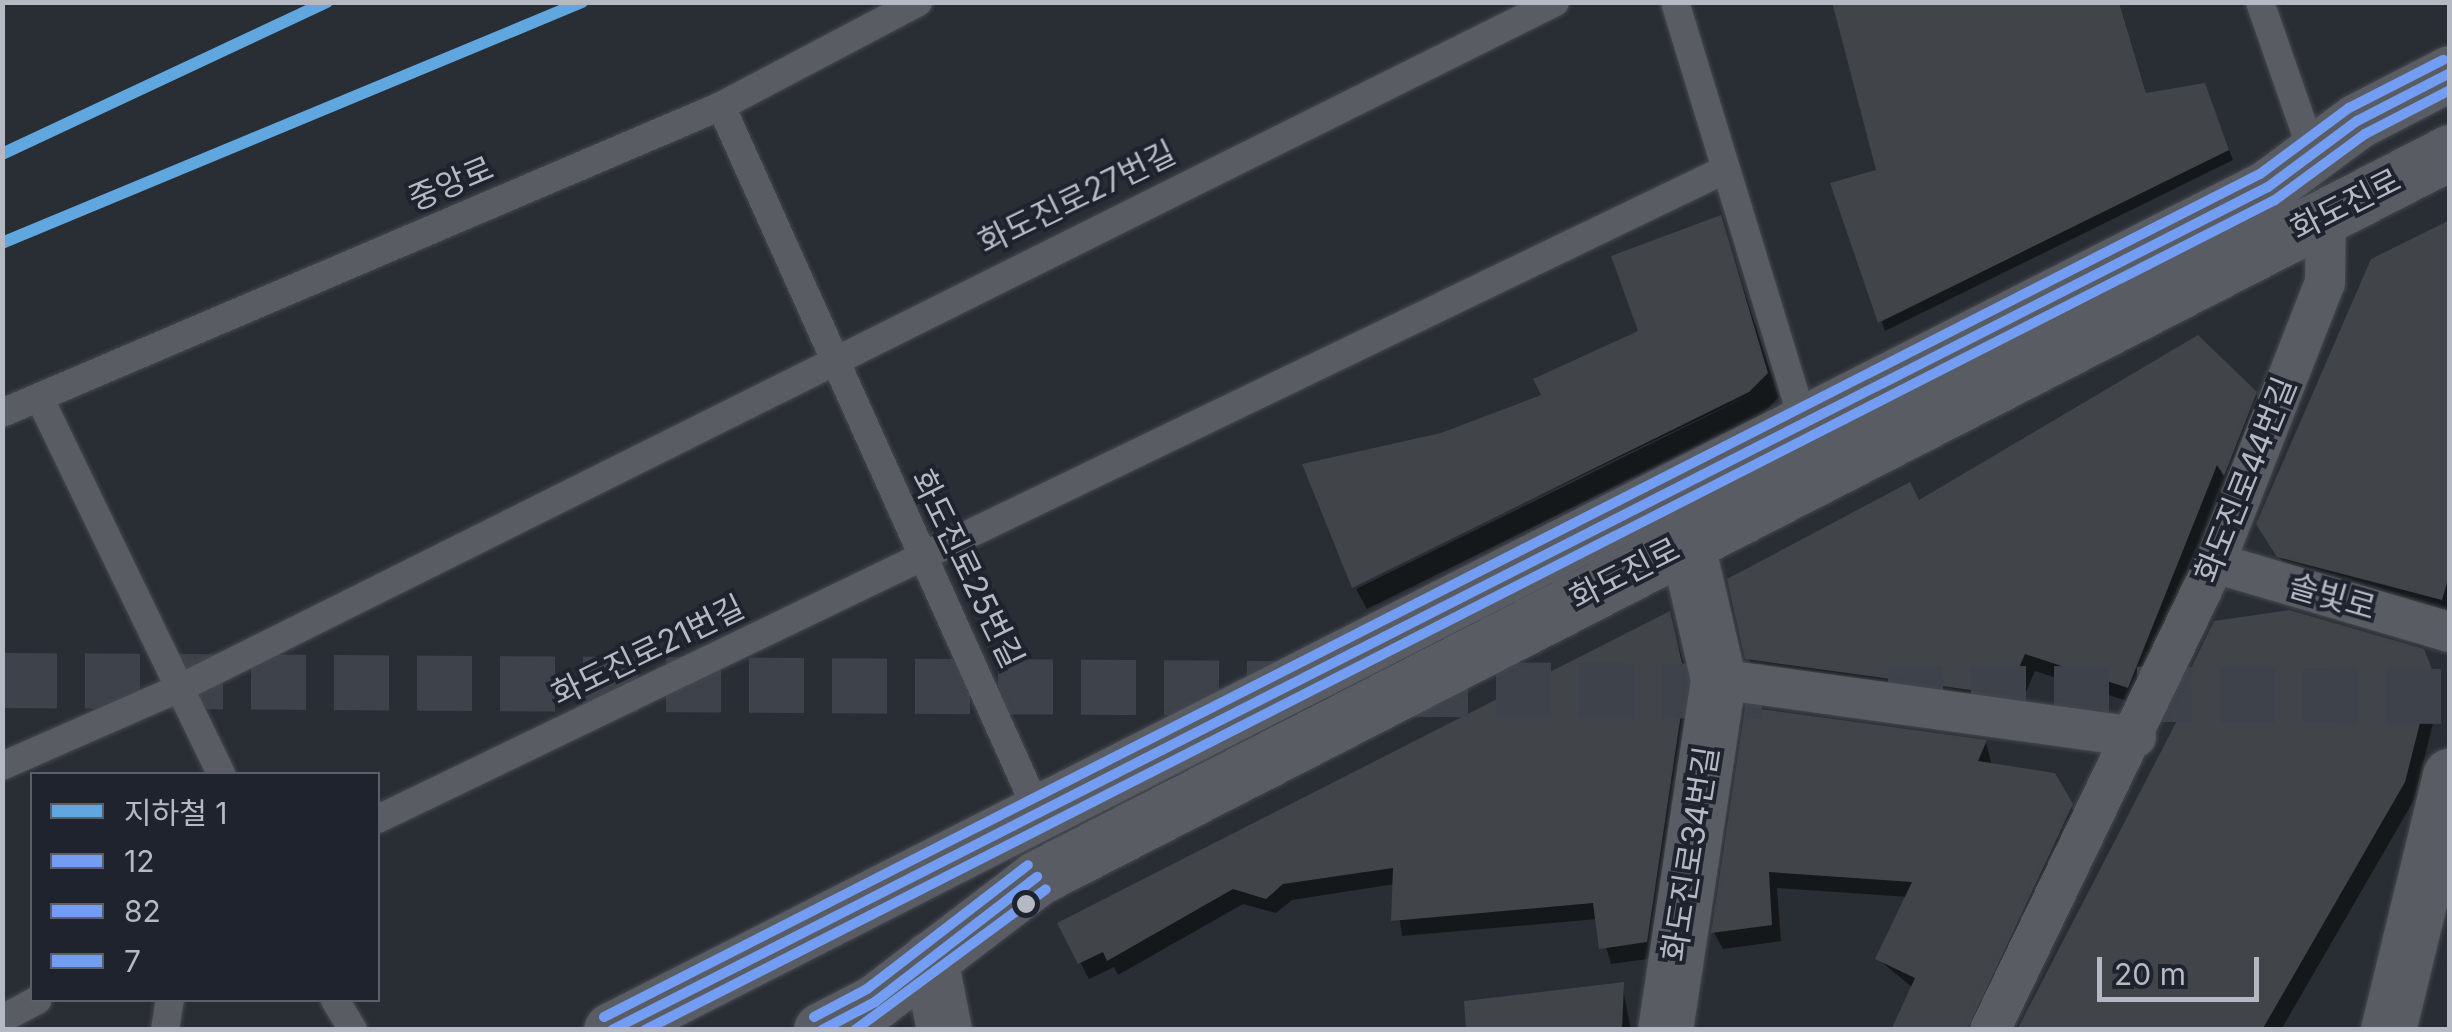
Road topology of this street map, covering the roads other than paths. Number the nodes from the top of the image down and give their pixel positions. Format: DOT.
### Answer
graph roads {
  1 [pos="918,2"];
  2 [pos="1556,2"];
  3 [pos="1674,2"];
  4 [pos="2260,2"];
  5 [pos="2450,73"];
  6 [pos="721,106"];
  7 [pos="2450,152"];
  8 [pos="2313,154"];
  9 [pos="1724,170"];
  10 [pos="2326,216"];
  11 [pos="830,358"];
  12 [pos="40,400"];
  13 [pos="2,413"];
  14 [pos="1804,423"];
  15 [pos="1820,475"];
  16 [pos="1674,490"];
  17 [pos="1688,542"];
  18 [pos="920,559"];
  19 [pos="2215,563"];
  20 [pos="2450,632"];
  21 [pos="1718,680"];
  22 [pos="184,686"];
  23 [pos="2136,737"];
  24 [pos="2,766"];
  25 [pos="220,772"];
  26 [pos="2450,775"];
  27 [pos="1038,812"];
  28 [pos="380,818"];
  29 [pos="930,959"];
  30 [pos="33,1002"];
  31 [pos="170,1002"];
  32 [pos="337,1002"];
  33 [pos="2,1019"];
  34 [pos="166,1030"];
  35 [pos="353,1030"];
  36 [pos="611,1030"];
  37 [pos="821,1030"];
  38 [pos="944,1030"];
  39 [pos="1665,1030"];
  40 [pos="1990,1030"];
  41 [pos="2388,1030"];
  1 -- 6 [label="lane, 중앙로"];
  2 -- 11 [label="lane, 화도진로27번길"];
  3 -- 9 [label="lane"];
  4 -- 8 [label="lane"];
  5 -- 8 [label="street, 화도진로"];
  6 -- 11 [label="lane, 화도진로25번길"];
  6 -- 12 [label="lane, 중앙로"];
  7 -- 10 [label="street, 화도진로"];
  8 -- 14 [label="street, 화도진로"];
  9 -- 14 [label="lane"];
  9 -- 18 [label="lane, 화도진로21번길"];
  10 -- 15 [label="street, 화도진로"];
  10 -- 19 [label="street, 화도진로44번길"];
  11 -- 18 [label="lane, 화도진로25번길"];
  11 -- 22 [label="lane"];
  12 -- 13 [label="lane, 중앙로"];
  12 -- 22 [label="lane"];
  14 -- 15 [label="lane"];
  14 -- 16 [label="street, 화도진로"];
  15 -- 17 [label="street, 화도진로"];
  16 -- 17 [label="street, 화도진로34번길"];
  16 -- 27 [label="street, 화도진로"];
  17 -- 21 [label="street, 화도진로34번길"];
  17 -- 29 [label="street, 화도진로"];
  18 -- 27 [label="lane, 화도진로25번길"];
  18 -- 28 [label="lane, 화도진로21번길"];
  19 -- 20 [label="street, 솔빛로"];
  19 -- 23 [label="street, 화도진로44번길"];
  21 -- 23 [label="street"];
  21 -- 39 [label="street, 화도진로34번길"];
  22 -- 24 [label="lane"];
  22 -- 25 [label="lane"];
  23 -- 40 [label="street, 화도진로44번길"];
  26 -- 41 [label="street"];
  27 -- 36 [label="street, 화도진로"];
  29 -- 37 [label="street, 화도진로"];
  29 -- 38 [label="street"];
  30 -- 33 [label="lane"];
  31 -- 34 [label="lane"];
  32 -- 35 [label="lane"];
}
